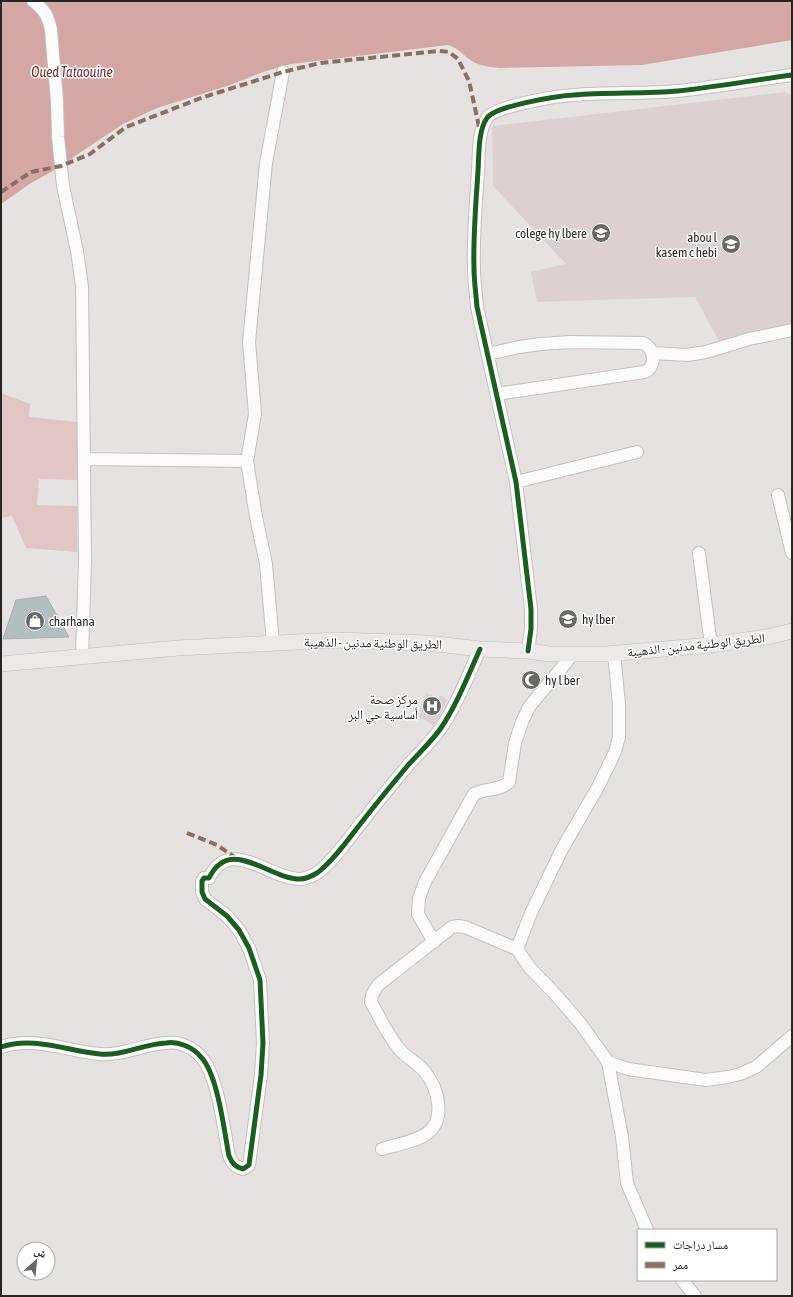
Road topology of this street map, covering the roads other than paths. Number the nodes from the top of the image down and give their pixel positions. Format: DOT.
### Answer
graph roads {
  1 [pos="33,1"];
  2 [pos="283,72"];
  3 [pos="792,76"];
  4 [pos="792,330"];
  5 [pos="652,353"];
  6 [pos="488,354"];
  7 [pos="497,394"];
  8 [pos="637,452"];
  9 [pos="84,459"];
  10 [pos="247,461"];
  11 [pos="516,482"];
  12 [pos="778,496"];
  13 [pos="698,553"];
  14 [pos="792,554"];
  15 [pos="792,631"];
  16 [pos="273,643"];
  17 [pos="711,645"];
  18 [pos="480,649"];
  19 [pos="528,651"];
  20 [pos="573,654"];
  21 [pos="614,654"];
  22 [pos="82,656"];
  23 [pos="1,664"];
  24 [pos="434,942"];
  25 [pos="516,949"];
  26 [pos="792,1036"];
  27 [pos="1,1047"];
  28 [pos="608,1062"];
  29 [pos="382,1149"];
  30 [pos="647,1229"];
  31 [pos="683,1281"];
  32 [pos="695,1296"];
  1 -- 9 [label="street"];
  2 -- 10 [label="street"];
  3 -- 6 [label="street"];
  4 -- 5 [label="street"];
  5 -- 6 [label="street"];
  5 -- 7 [label="street"];
  6 -- 7 [label="street"];
  7 -- 11 [label="street"];
  8 -- 11 [label="street"];
  9 -- 10 [label="street"];
  9 -- 22 [label="street"];
  10 -- 16 [label="street"];
  11 -- 19 [label="street"];
  12 -- 14 [label="street"];
  13 -- 17 [label="street"];
  15 -- 17 [label="main road, الطريق الوطنية مدنين - الذهيبة"];
  16 -- 18 [label="main road, الطريق الوطنية مدنين - الذهيبة"];
  16 -- 22 [label="main road, الطريق الوطنية مدنين - الذهيبة"];
  17 -- 21 [label="main road, الطريق الوطنية مدنين - الذهيبة"];
  18 -- 19 [label="main road, الطريق الوطنية مدنين - الذهيبة"];
  18 -- 27 [label="street"];
  19 -- 20 [label="main road, الطريق الوطنية مدنين - الذهيبة"];
  20 -- 21 [label="main road, الطريق الوطنية مدنين - الذهيبة"];
  20 -- 24 [label="street"];
  21 -- 25 [label="street"];
  22 -- 23 [label="main road, الطريق الوطنية مدنين - الذهيبة"];
  24 -- 25 [label="street"];
  24 -- 29 [label="street"];
  25 -- 28 [label="street"];
  26 -- 28 [label="street"];
  28 -- 30 [label="street"];
  31 -- 32 [label="street"];
}
